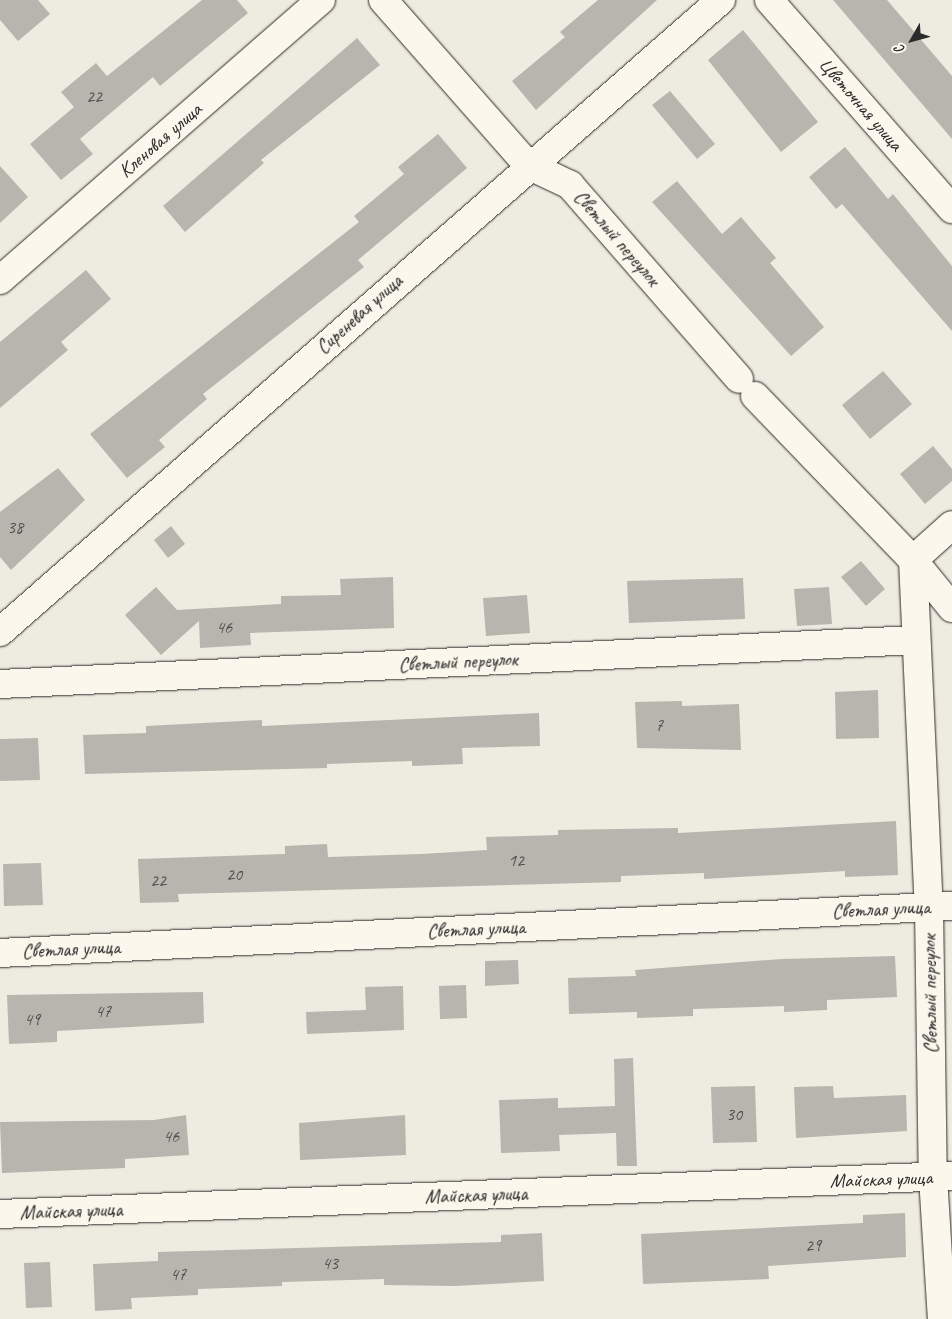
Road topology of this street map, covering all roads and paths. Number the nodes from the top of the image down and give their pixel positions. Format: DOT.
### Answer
graph roads {
  1 [pos="321,0"];
  2 [pos="383,0"];
  3 [pos="721,0"];
  4 [pos="769,0"];
  5 [pos="528,165"];
  6 [pos="952,209"];
  7 [pos="0,280"];
  8 [pos="952,525"];
  9 [pos="913,560"];
  10 [pos="952,608"];
  11 [pos="0,632"];
  12 [pos="916,640"];
  13 [pos="0,684"];
  14 [pos="941,906"];
  15 [pos="0,953"];
  16 [pos="942,1176"];
  17 [pos="0,1214"];
  18 [pos="942,1319"];
  1 -- 7 [label="street, Кленовая улица"];
  2 -- 5 [label="street, Светлый переулок"];
  3 -- 5 [label="street, Сиреневая улица"];
  4 -- 6 [label="street, Цветочная улица"];
  5 -- 9 [label="street, Светлый переулок"];
  5 -- 11 [label="street, Сиреневая улица"];
  8 -- 9 [label="street"];
  9 -- 10 [label="street"];
  9 -- 12 [label="street, Светлый переулок"];
  12 -- 13 [label="street, Светлый переулок"];
  12 -- 14 [label="street, Светлый переулок"];
  14 -- 15 [label="street, Светлая улица"];
  14 -- 16 [label="street, Светлый переулок"];
  16 -- 17 [label="street, Майская улица"];
  16 -- 18 [label="street, Светлый переулок"];
}
